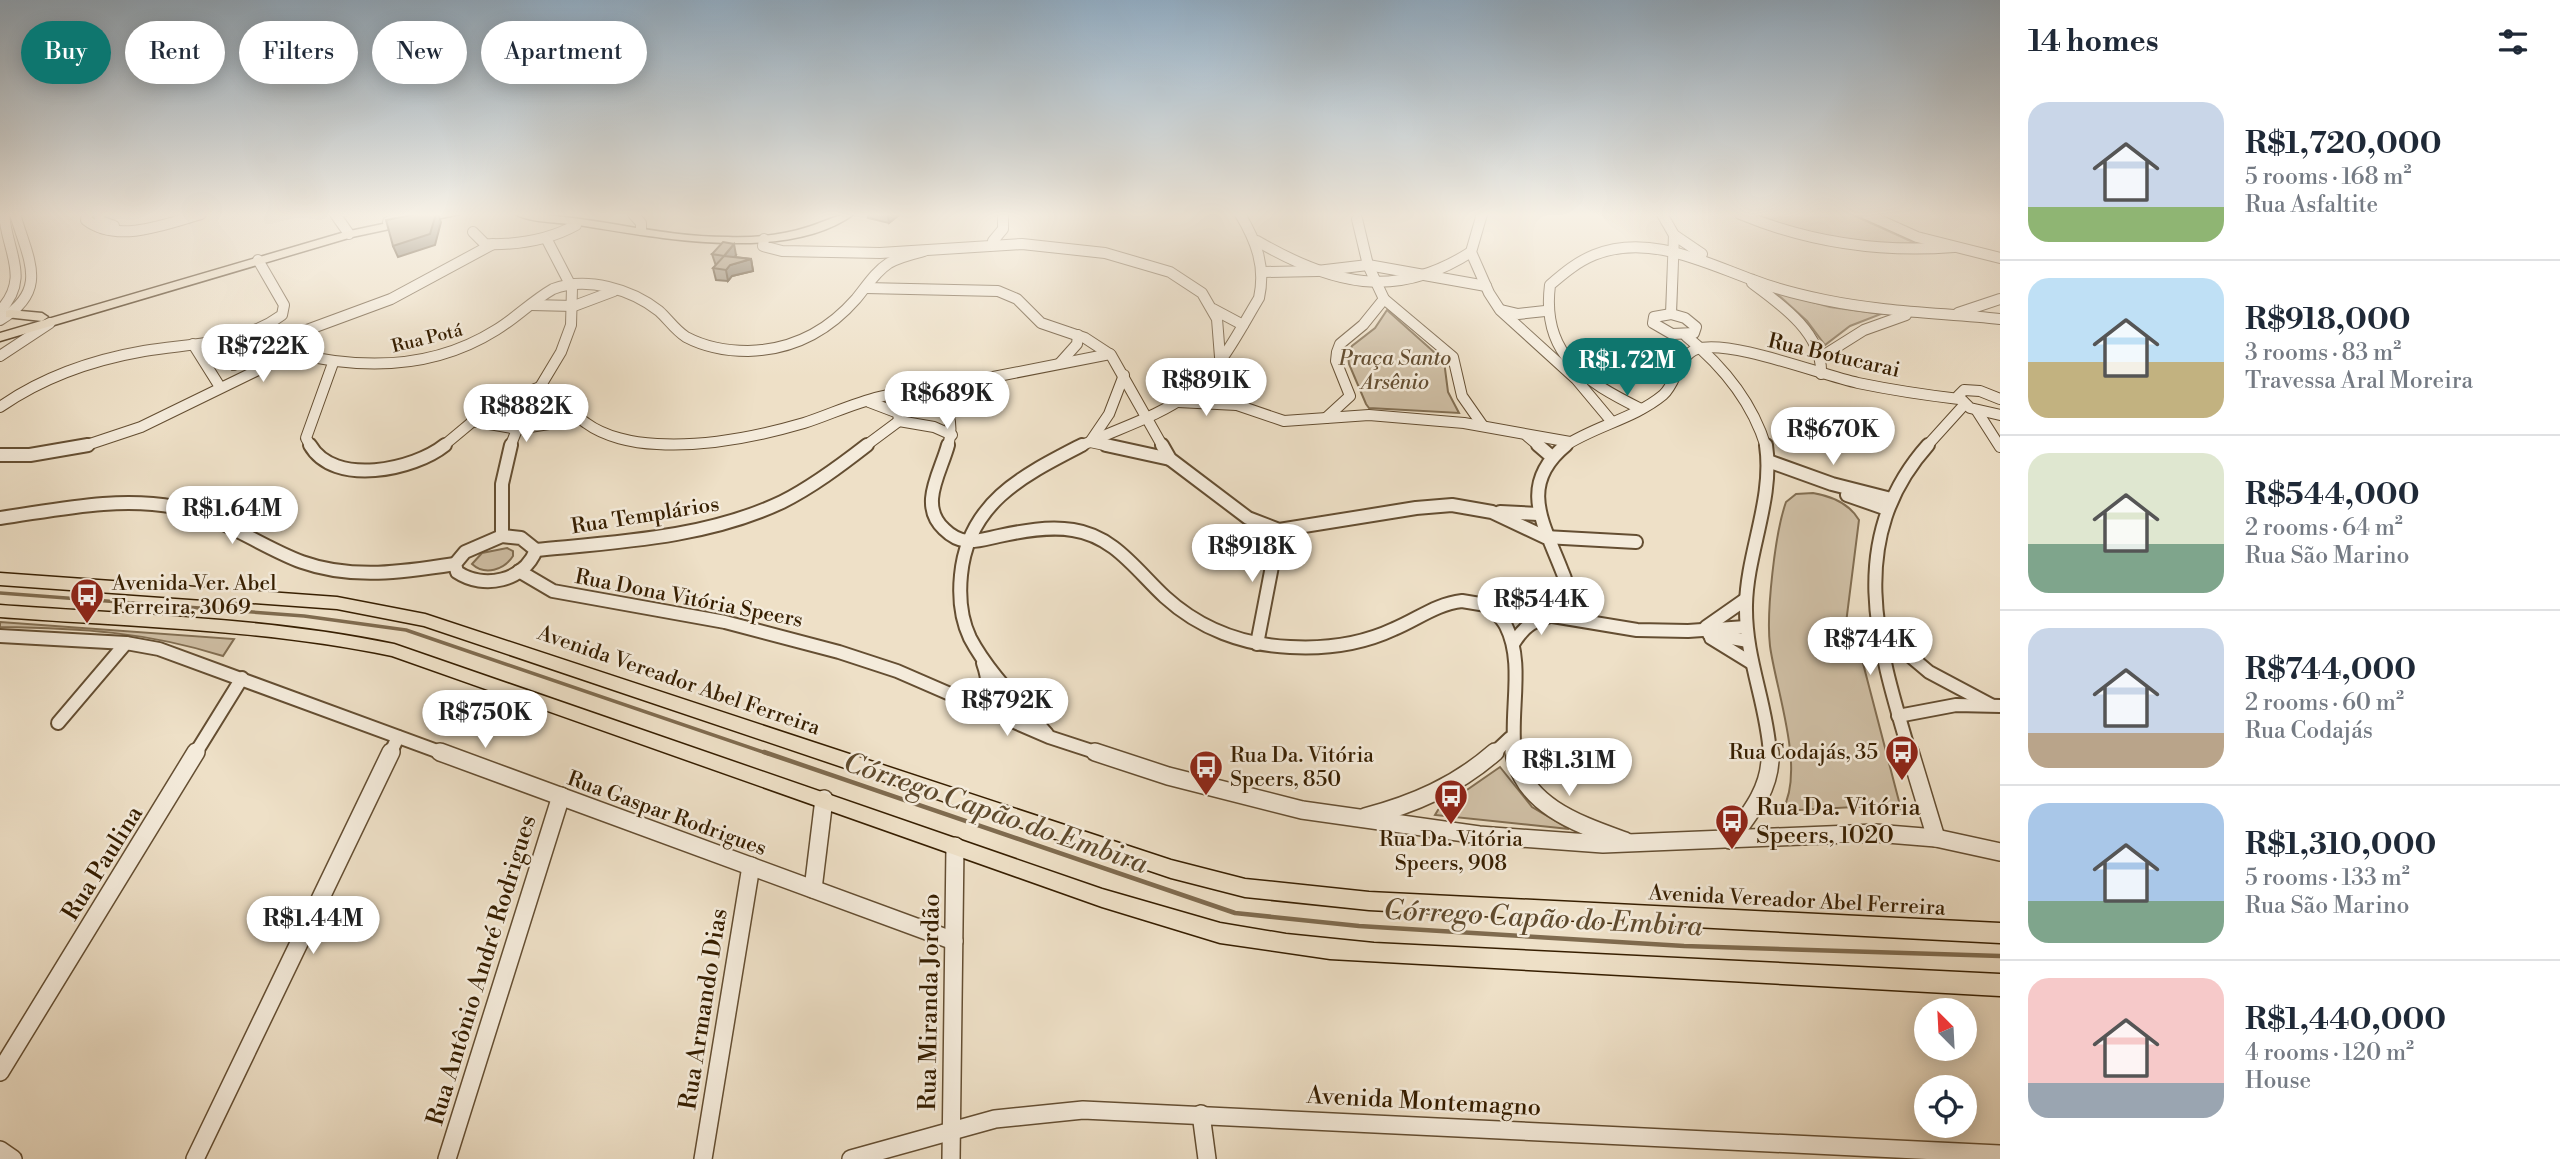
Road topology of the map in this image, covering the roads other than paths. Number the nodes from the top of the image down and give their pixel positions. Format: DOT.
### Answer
graph roads {
  1 [pos="15,268"];
  2 [pos="30,268"];
  3 [pos="231,268"];
  4 [pos="263,268"];
  5 [pos="448,268"];
  6 [pos="563,268"];
  7 [pos="882,268"];
  8 [pos="1159,268"];
  9 [pos="1263,268"];
  10 [pos="1310,268"];
  11 [pos="1342,268"];
  12 [pos="1369,268"];
  13 [pos="1382,268"];
  14 [pos="1447,268"];
  15 [pos="1478,268"];
  16 [pos="1569,268"];
  17 [pos="1673,268"];
  18 [pos="1727,268"];
  19 [pos="1317,271"];
  20 [pos="1264,272"];
  21 [pos="1744,276"];
  22 [pos="1424,277"];
  23 [pos="571,283"];
  24 [pos="1377,285"];
  25 [pos="1486,286"];
  26 [pos="866,288"];
  27 [pos="614,291"];
  28 [pos="1384,299"];
  29 [pos="2000,299"];
  30 [pos="531,305"];
  31 [pos="574,306"];
  32 [pos="1213,309"];
  33 [pos="1500,310"];
  34 [pos="1545,311"];
  35 [pos="1913,313"];
  36 [pos="1671,314"];
  37 [pos="1955,314"];
  38 [pos="3,315"];
  39 [pos="2000,319"];
  40 [pos="46,320"];
  41 [pos="1243,325"];
  42 [pos="0,327"];
  43 [pos="266,328"];
  44 [pos="1078,335"];
  45 [pos="1686,336"];
  46 [pos="0,337"];
  47 [pos="288,337"];
  48 [pos="1534,340"];
  49 [pos="1552,340"];
  50 [pos="193,344"];
  51 [pos="1701,347"];
  52 [pos="292,353"];
  53 [pos="1110,354"];
  54 [pos="0,356"];
  55 [pos="1821,357"];
  56 [pos="1220,358"];
  57 [pos="332,363"];
  58 [pos="1059,363"];
  59 [pos="1211,374"];
  60 [pos="1821,374"];
  61 [pos="1124,375"];
  62 [pos="220,387"];
  63 [pos="540,387"];
  64 [pos="916,393"];
  65 [pos="1998,393"];
  66 [pos="1350,396"];
  67 [pos="934,397"];
  68 [pos="1178,401"];
  69 [pos="869,402"];
  70 [pos="1962,402"];
  71 [pos="1237,405"];
  72 [pos="0,407"];
  73 [pos="945,407"];
  74 [pos="1641,408"];
  75 [pos="1978,411"];
  76 [pos="1369,415"];
  77 [pos="2000,415"];
  78 [pos="899,417"];
  79 [pos="1147,417"];
  80 [pos="1326,418"];
  81 [pos="581,419"];
  82 [pos="472,421"];
  83 [pos="1612,422"];
  84 [pos="917,425"];
  85 [pos="1483,426"];
  86 [pos="517,429"];
  87 [pos="952,435"];
  88 [pos="1527,436"];
  89 [pos="1090,442"];
  90 [pos="1570,442"];
  91 [pos="2000,447"];
  92 [pos="0,455"];
  93 [pos="1552,457"];
  94 [pos="1170,459"];
  95 [pos="1768,465"];
  96 [pos="1889,504"];
  97 [pos="1492,512"];
  98 [pos="1538,514"];
  99 [pos="0,518"];
  100 [pos="1279,530"];
  101 [pos="502,536"];
  102 [pos="1545,537"];
  103 [pos="965,541"];
  104 [pos="1636,542"];
  105 [pos="537,550"];
  106 [pos="455,564"];
  107 [pos="519,571"];
  108 [pos="0,579"];
  109 [pos="1746,599"];
  110 [pos="1489,604"];
  111 [pos="0,611"];
  112 [pos="1556,614"];
  113 [pos="1878,629"];
  114 [pos="1697,631"];
  115 [pos="1747,634"];
  116 [pos="0,636"];
  117 [pos="126,643"];
  118 [pos="1257,644"];
  119 [pos="1513,644"];
  120 [pos="981,656"];
  121 [pos="1750,662"];
  122 [pos="242,678"];
  123 [pos="1995,705"];
  124 [pos="978,707"];
  125 [pos="1898,716"];
  126 [pos="58,723"];
  127 [pos="398,737"];
  128 [pos="1049,737"];
  129 [pos="1510,738"];
  130 [pos="561,796"];
  131 [pos="824,799"];
  132 [pos="1358,819"];
  133 [pos="1936,838"];
  134 [pos="1730,840"];
  135 [pos="1636,844"];
  136 [pos="955,846"];
  137 [pos="2000,852"];
  138 [pos="751,866"];
  139 [pos="813,889"];
  140 [pos="2000,933"];
  141 [pos="954,941"];
  142 [pos="2000,985"];
  143 [pos="0,1072"];
  144 [pos="1201,1114"];
  145 [pos="951,1129"];
  146 [pos="0,1150"];
  147 [pos="2000,1154"];
  148 [pos="13,1159"];
  149 [pos="195,1159"];
  150 [pos="447,1159"];
  151 [pos="703,1159"];
  152 [pos="851,1159"];
  153 [pos="951,1159"];
  154 [pos="1207,1159"];
  1 -- 38 [label="street"];
  2 -- 38 [label="street"];
  3 -- 40 [label="main road"];
  4 -- 43 [label="street"];
  5 -- 47 [label="street"];
  6 -- 23 [label="street"];
  7 -- 26 [label="street"];
  8 -- 32 [label="street"];
  9 -- 20 [label="street"];
  10 -- 19 [label="street"];
  11 -- 19 [label="street"];
  12 -- 24 [label="street"];
  13 -- 22 [label="street"];
  14 -- 22 [label="street"];
  15 -- 25 [label="street"];
  16 -- 34 [label="street"];
  17 -- 36 [label="street"];
  18 -- 21 [label="street"];
  19 -- 20 [label="street"];
  19 -- 24 [label="street"];
  20 -- 41 [label="street"];
  21 -- 35 [label="street"];
  21 -- 55 [label="street"];
  22 -- 24 [label="street"];
  22 -- 25 [label="street"];
  23 -- 27 [label="street"];
  23 -- 30 [label="street, Rua Potá"];
  23 -- 31 [label="street"];
  24 -- 28 [label="street"];
  25 -- 33 [label="street"];
  26 -- 27 [label="street"];
  26 -- 44 [label="street"];
  27 -- 31 [label="street"];
  28 -- 66 [label="street"];
  28 -- 85 [label="street"];
  29 -- 37 [label="street"];
  30 -- 31 [label="street"];
  30 -- 57 [label="street, Rua Potá"];
  31 -- 63 [label="street"];
  32 -- 41 [label="street"];
  32 -- 56 [label="street"];
  33 -- 34 [label="street"];
  33 -- 48 [label="street"];
  34 -- 49 [label="street"];
  35 -- 37 [label="street"];
  35 -- 55 [label="street"];
  36 -- 45 [label="street"];
  36 -- 45 [label="street"];
  37 -- 39 [label="street"];
  38 -- 40 [label="main road"];
  40 -- 42 [label="main road"];
  40 -- 46 [label="main road"];
  40 -- 54 [label="street"];
  41 -- 56 [label="street"];
  43 -- 47 [label="street"];
  43 -- 50 [label="street"];
  44 -- 53 [label="street"];
  44 -- 58 [label="street"];
  45 -- 51 [label="street"];
  47 -- 52 [label="street"];
  48 -- 49 [label="street"];
  48 -- 83 [label="street"];
  49 -- 74 [label="street"];
  50 -- 62 [label="street"];
  50 -- 72 [label="street"];
  51 -- 60 [label="street, Rua Botucarai"];
  51 -- 74 [label="street"];
  51 -- 95 [label="street"];
  52 -- 57 [label="street, Rua Potá"];
  52 -- 62 [label="street"];
  53 -- 58 [label="street"];
  53 -- 61 [label="street"];
  55 -- 60 [label="street"];
  56 -- 59 [label="street"];
  57 -- 82 [label="street"];
  58 -- 67 [label="street"];
  59 -- 68 [label="street"];
  59 -- 71 [label="street"];
  60 -- 70 [label="street, Rua Botucarai"];
  61 -- 79 [label="street"];
  61 -- 89 [label="street"];
  62 -- 92 [label="street"];
  63 -- 81 [label="street"];
  63 -- 82 [label="street"];
  63 -- 86 [label="street"];
  64 -- 67 [label="street"];
  64 -- 69 [label="street"];
  64 -- 78 [label="street, Rua Templários"];
  65 -- 70 [label="street"];
  66 -- 76 [label="street"];
  66 -- 80 [label="street"];
  67 -- 73 [label="street"];
  68 -- 71 [label="street"];
  68 -- 79 [label="street"];
  69 -- 78 [label="street"];
  69 -- 81 [label="street"];
  70 -- 75 [label="street"];
  70 -- 96 [label="street"];
  71 -- 80 [label="street"];
  73 -- 84 [label="street"];
  73 -- 87 [label="street"];
  74 -- 83 [label="street"];
  75 -- 77 [label="street"];
  75 -- 91 [label="street"];
  76 -- 80 [label="street"];
  76 -- 85 [label="street"];
  78 -- 84 [label="street"];
  78 -- 105 [label="street, Rua Templários"];
  79 -- 89 [label="street"];
  79 -- 94 [label="street"];
  81 -- 86 [label="street"];
  82 -- 86 [label="street"];
  83 -- 90 [label="street"];
  84 -- 87 [label="street"];
  85 -- 88 [label="street"];
  86 -- 101 [label="street"];
  87 -- 103 [label="street"];
  88 -- 90 [label="street"];
  88 -- 93 [label="street"];
  89 -- 94 [label="street"];
  89 -- 103 [label="street"];
  90 -- 93 [label="street"];
  93 -- 98 [label="street"];
  94 -- 100 [label="street"];
  95 -- 96 [label="street"];
  95 -- 109 [label="street"];
  96 -- 113 [label="street"];
  97 -- 98 [label="street"];
  97 -- 100 [label="street"];
  97 -- 102 [label="street"];
  98 -- 102 [label="street"];
  99 -- 106 [label="street"];
  100 -- 118 [label="street"];
  101 -- 105 [label="street"];
  101 -- 106 [label="street"];
  102 -- 104 [label="street"];
  102 -- 112 [label="street"];
  103 -- 118 [label="street"];
  103 -- 120 [label="street"];
  105 -- 107 [label="street"];
  106 -- 107 [label="street"];
  107 -- 124 [label="street, Rua Dona Vitória Speers"];
  108 -- 140 [label="main road, Avenida Vereador Abel Ferreira"];
  109 -- 114 [label="street"];
  109 -- 115 [label="street"];
  110 -- 112 [label="street"];
  110 -- 118 [label="street"];
  110 -- 119 [label="street"];
  111 -- 131 [label="main road"];
  112 -- 114 [label="street"];
  112 -- 119 [label="street"];
  113 -- 123 [label="street"];
  113 -- 125 [label="street"];
  114 -- 115 [label="street"];
  114 -- 121 [label="street"];
  115 -- 121 [label="street"];
  116 -- 117 [label="street, Rua Gaspar Rodrigues"];
  117 -- 122 [label="street, Rua Gaspar Rodrigues"];
  117 -- 126 [label="street"];
  119 -- 129 [label="street"];
  120 -- 124 [label="street"];
  120 -- 128 [label="street"];
  121 -- 134 [label="street"];
  122 -- 127 [label="street, Rua Gaspar Rodrigues"];
  122 -- 143 [label="street, Rua Paulina"];
  123 -- 125 [label="street"];
  124 -- 128 [label="street, Rua Dona Vitória Speers"];
  125 -- 133 [label="street"];
  127 -- 130 [label="street, Rua Gaspar Rodrigues"];
  127 -- 149 [label="street"];
  128 -- 132 [label="street, Rua Dona Vitória Speers"];
  129 -- 132 [label="street"];
  129 -- 135 [label="street"];
  130 -- 138 [label="street, Rua Gaspar Rodrigues"];
  130 -- 150 [label="street, Rua Antônio André Rodrigues"];
  131 -- 136 [label="main road"];
  131 -- 139 [label="street"];
  132 -- 135 [label="street, Rua Dona Vitória Speers"];
  133 -- 134 [label="street, Rua Dona Vitória Speers"];
  133 -- 137 [label="street, Rua Dona Vitória Speers"];
  134 -- 135 [label="street, Rua Dona Vitória Speers"];
  136 -- 141 [label="street, Rua Miranda Jordão"];
  136 -- 142 [label="main road"];
  138 -- 139 [label="street, Rua Gaspar Rodrigues"];
  138 -- 151 [label="street, Rua Armando Dias"];
  139 -- 141 [label="street, Rua Gaspar Rodrigues"];
  141 -- 145 [label="street, Rua Miranda Jordão"];
  144 -- 145 [label="street, Avenida Montemagno"];
  144 -- 147 [label="street, Avenida Montemagno"];
  144 -- 154 [label="street"];
  145 -- 152 [label="street, Avenida Montemagno"];
  145 -- 153 [label="street, Rua Miranda Jordão"];
  146 -- 148 [label="street"];
}
